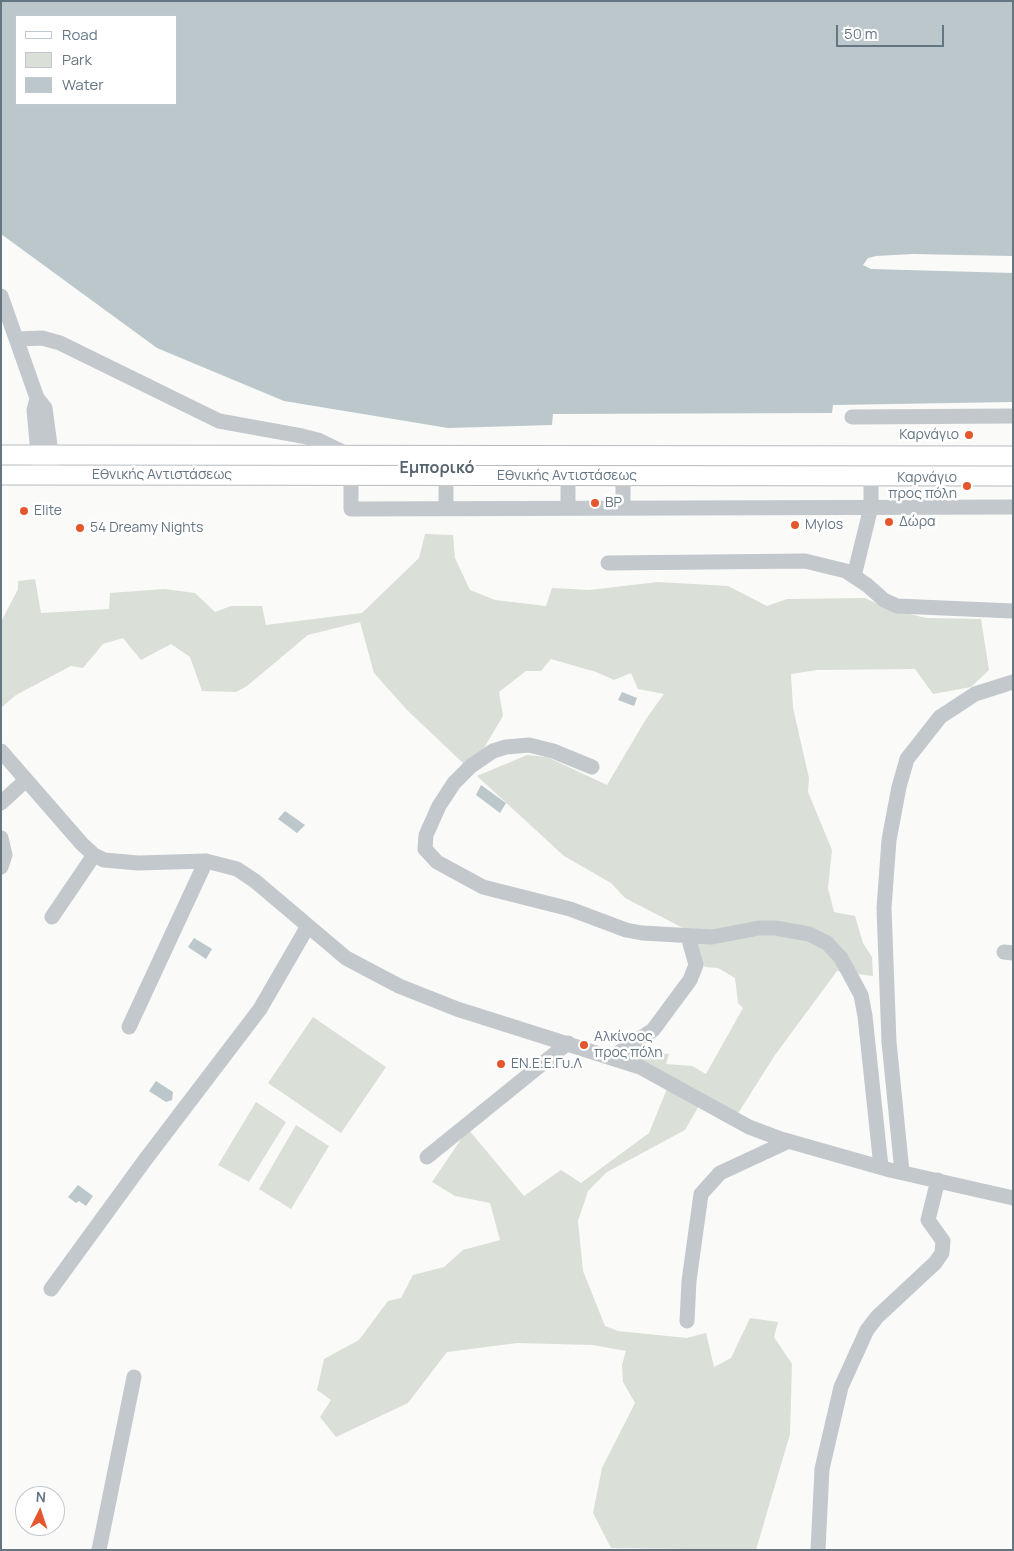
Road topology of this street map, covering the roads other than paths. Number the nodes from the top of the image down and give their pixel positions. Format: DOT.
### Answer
graph roads {
  1 [pos="1,296"];
  2 [pos="18,339"];
  3 [pos="1013,416"];
  4 [pos="852,417"];
  5 [pos="1,455"];
  6 [pos="45,455"];
  7 [pos="351,455"];
  8 [pos="1013,456"];
  9 [pos="1,475"];
  10 [pos="47,475"];
  11 [pos="351,476"];
  12 [pos="446,476"];
  13 [pos="568,476"];
  14 [pos="622,476"];
  15 [pos="871,476"];
  16 [pos="1013,476"];
  17 [pos="871,507"];
  18 [pos="1013,507"];
  19 [pos="446,508"];
  20 [pos="568,508"];
  21 [pos="623,508"];
  22 [pos="608,562"];
  23 [pos="854,576"];
  24 [pos="1013,611"];
  25 [pos="1013,682"];
  26 [pos="1,750"];
  27 [pos="592,767"];
  28 [pos="26,780"];
  29 [pos="1,803"];
  30 [pos="1,838"];
  31 [pos="94,855"];
  32 [pos="206,862"];
  33 [pos="1,867"];
  34 [pos="52,917"];
  35 [pos="308,926"];
  36 [pos="688,936"];
  37 [pos="129,1027"];
  38 [pos="568,1043"];
  39 [pos="612,1057"];
  40 [pos="789,1141"];
  41 [pos="427,1156"];
  42 [pos="881,1167"];
  43 [pos="902,1172"];
  44 [pos="938,1180"];
  45 [pos="1013,1198"];
  46 [pos="51,1289"];
  47 [pos="687,1321"];
  48 [pos="134,1377"];
  49 [pos="100,1550"];
  50 [pos="818,1550"];
  1 -- 2 [label="street"];
  2 -- 6 [label="street"];
  2 -- 7 [label="street"];
  3 -- 4 [label="street"];
  5 -- 6 [label="main road, Εθνικής Αντιστάσεως"];
  6 -- 7 [label="main road, Εθνικής Αντιστάσεως"];
  6 -- 10 [label="street"];
  7 -- 8 [label="main road, Εθνικής Αντιστάσεως"];
  9 -- 10 [label="main road, Εθνικής Αντιστάσεως"];
  10 -- 11 [label="main road, Εθνικής Αντιστάσεως"];
  11 -- 12 [label="main road, Εθνικής Αντιστάσεως"];
  11 -- 19 [label="street"];
  12 -- 13 [label="main road, Εθνικής Αντιστάσεως"];
  12 -- 19 [label="street"];
  13 -- 14 [label="main road, Εθνικής Αντιστάσεως"];
  13 -- 20 [label="street"];
  14 -- 15 [label="main road, Εθνικής Αντιστάσεως"];
  14 -- 21 [label="street"];
  15 -- 16 [label="main road, Εθνικής Αντιστάσεως"];
  15 -- 17 [label="street"];
  17 -- 18 [label="street"];
  17 -- 21 [label="street"];
  17 -- 23 [label="street"];
  19 -- 20 [label="street"];
  20 -- 21 [label="street"];
  22 -- 23 [label="street"];
  23 -- 24 [label="street"];
  25 -- 43 [label="street"];
  26 -- 28 [label="street"];
  27 -- 36 [label="street"];
  28 -- 29 [label="street"];
  28 -- 31 [label="street"];
  30 -- 33 [label="street"];
  31 -- 32 [label="street"];
  31 -- 34 [label="street"];
  32 -- 35 [label="street"];
  32 -- 37 [label="street"];
  35 -- 38 [label="street"];
  35 -- 46 [label="street"];
  36 -- 39 [label="street"];
  36 -- 42 [label="street"];
  38 -- 39 [label="street"];
  38 -- 41 [label="street"];
  39 -- 40 [label="street"];
  40 -- 42 [label="street"];
  40 -- 47 [label="street"];
  42 -- 43 [label="street"];
  43 -- 44 [label="street"];
  44 -- 45 [label="street"];
  44 -- 50 [label="street"];
  48 -- 49 [label="street"];
}
